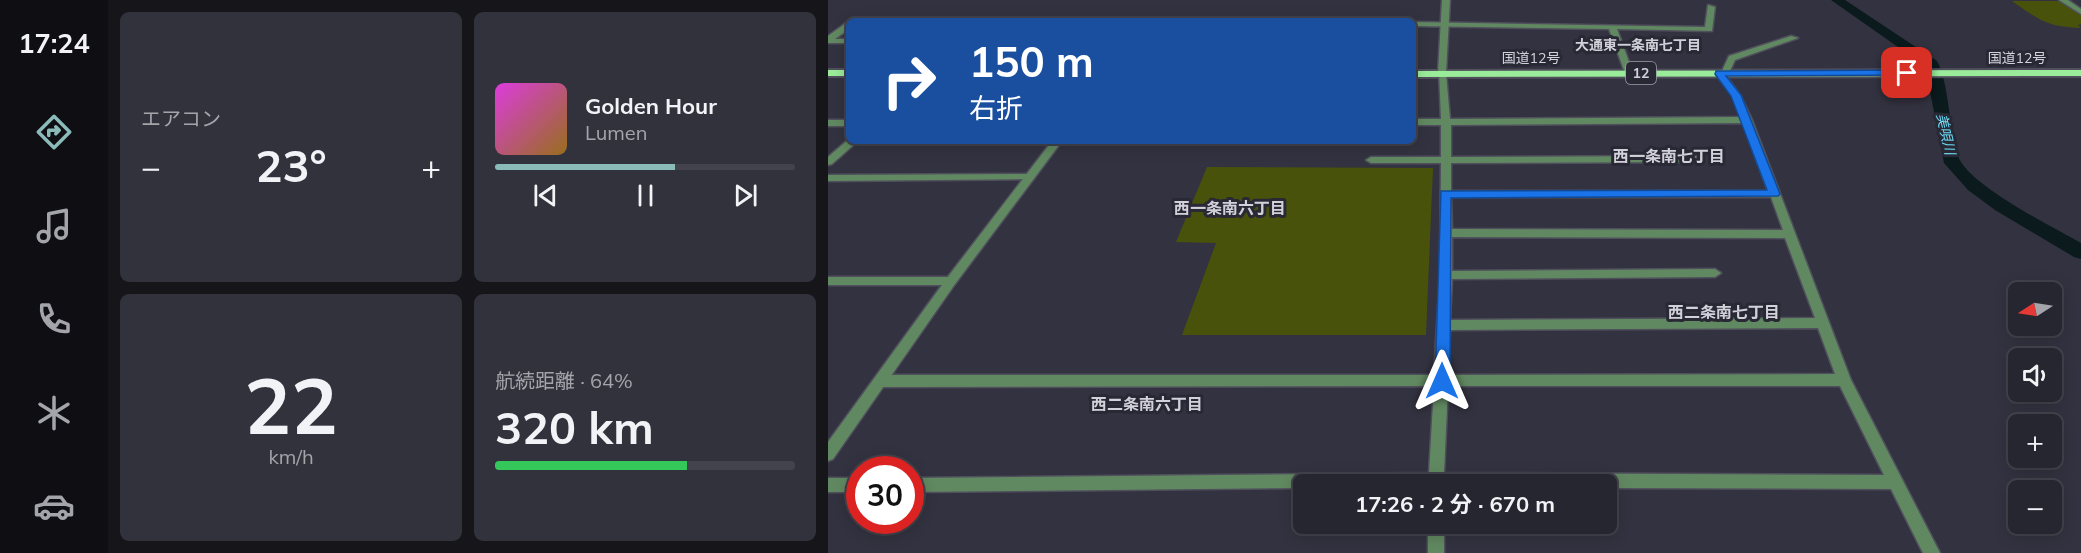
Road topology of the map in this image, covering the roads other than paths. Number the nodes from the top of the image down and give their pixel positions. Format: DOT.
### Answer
graph roads {
  1 [pos="1446,0"];
  2 [pos="2063,0"];
  3 [pos="1711,7"];
  4 [pos="2081,12"];
  5 [pos="1416,24"];
  6 [pos="1444,24"];
  7 [pos="846,27"];
  8 [pos="1612,27"];
  9 [pos="1794,38"];
  10 [pos="828,41"];
  11 [pos="846,41"];
  12 [pos="828,73"];
  13 [pos="846,73"];
  14 [pos="1629,73"];
  15 [pos="1722,73"];
  16 [pos="2081,73"];
  17 [pos="1416,74"];
  18 [pos="1442,74"];
  19 [pos="1747,120"];
  20 [pos="1416,122"];
  21 [pos="1446,122"];
  22 [pos="828,123"];
  23 [pos="846,123"];
  24 [pos="849,144"];
  25 [pos="1055,144"];
  26 [pos="1695,159"];
  27 [pos="1371,160"];
  28 [pos="828,162"];
  29 [pos="1445,162"];
  30 [pos="1030,177"];
  31 [pos="828,178"];
  32 [pos="1445,194"];
  33 [pos="1774,194"];
  34 [pos="1446,233"];
  35 [pos="1791,234"];
  36 [pos="1715,273"];
  37 [pos="1446,275"];
  38 [pos="828,281"];
  39 [pos="951,281"];
  40 [pos="1822,324"];
  41 [pos="1443,325"];
  42 [pos="1844,380"];
  43 [pos="880,381"];
  44 [pos="1442,381"];
  45 [pos="828,454"];
  46 [pos="1436,474"];
  47 [pos="1617,482"];
  48 [pos="1897,482"];
  49 [pos="1293,483"];
  50 [pos="828,485"];
  51 [pos="846,485"];
  52 [pos="924,485"];
  53 [pos="1436,534"];
  54 [pos="1436,553"];
  55 [pos="1932,553"];
  1 -- 6 [label="street"];
  2 -- 4 [label="street"];
  3 -- 8 [label="street"];
  5 -- 6 [label="street"];
  6 -- 8 [label="street"];
  6 -- 18 [label="street"];
  7 -- 10 [label="street"];
  8 -- 14 [label="street"];
  9 -- 15 [label="street"];
  10 -- 11 [label="street"];
  12 -- 13 [label="highway"];
  14 -- 15 [label="highway, 国道12号 / 12"];
  14 -- 18 [label="highway, 国道12号 / 12"];
  15 -- 16 [label="highway, 国道12号 / 12"];
  15 -- 19 [label="street"];
  17 -- 18 [label="highway, 国道12号 / 12"];
  18 -- 21 [label="street"];
  19 -- 21 [label="street"];
  19 -- 33 [label="street"];
  20 -- 21 [label="street"];
  21 -- 29 [label="street"];
  22 -- 23 [label="street"];
  24 -- 28 [label="street"];
  25 -- 30 [label="street"];
  26 -- 29 [label="street"];
  27 -- 29 [label="street"];
  29 -- 32 [label="street"];
  30 -- 31 [label="street"];
  30 -- 39 [label="street"];
  32 -- 33 [label="street"];
  32 -- 34 [label="street"];
  33 -- 35 [label="street"];
  34 -- 35 [label="street"];
  34 -- 37 [label="street"];
  35 -- 40 [label="street"];
  36 -- 37 [label="street"];
  37 -- 41 [label="street"];
  38 -- 39 [label="street"];
  39 -- 43 [label="street"];
  40 -- 41 [label="street"];
  40 -- 42 [label="street"];
  41 -- 44 [label="street"];
  42 -- 44 [label="street"];
  42 -- 48 [label="street"];
  43 -- 44 [label="street"];
  43 -- 45 [label="street"];
  44 -- 46 [label="street"];
  47 -- 48 [label="street"];
  48 -- 55 [label="street"];
  49 -- 52 [label="street"];
  50 -- 51 [label="street"];
  53 -- 54 [label="street"];
}
